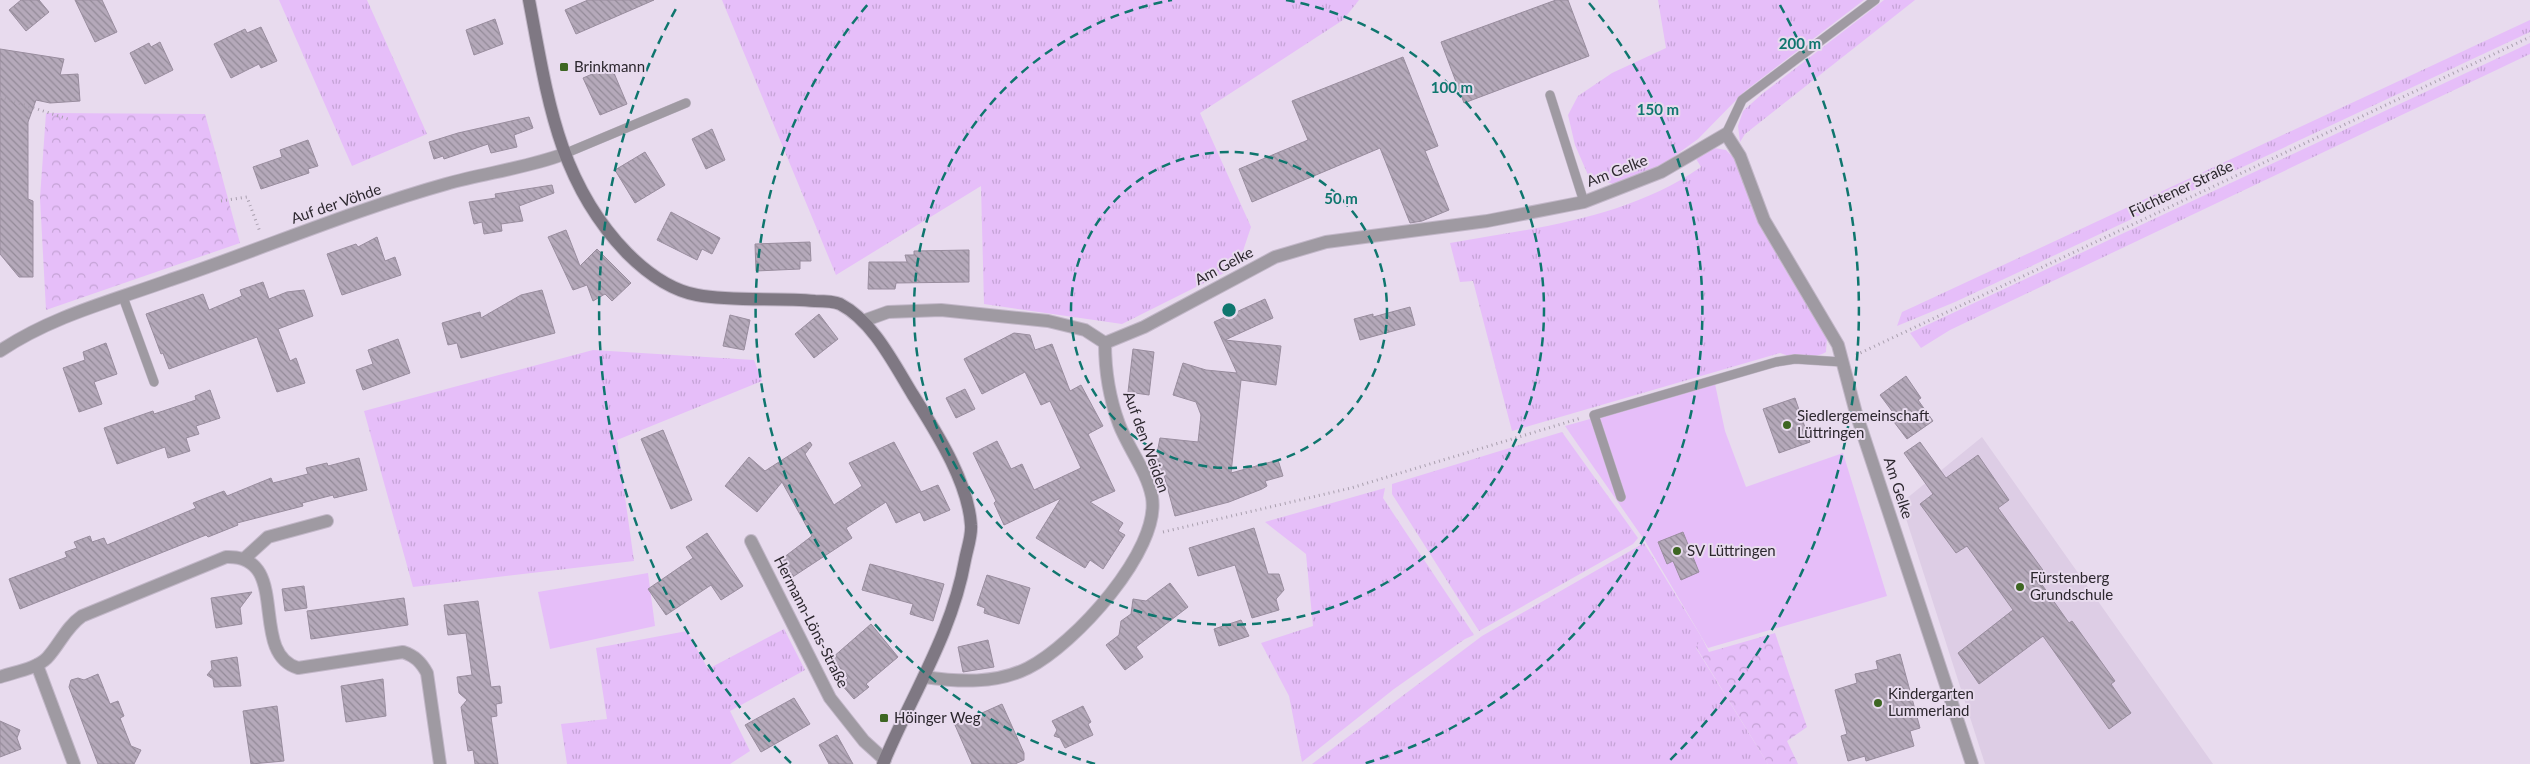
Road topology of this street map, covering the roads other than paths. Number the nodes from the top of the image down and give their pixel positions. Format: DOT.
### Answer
graph roads {
  1 [pos="529,0"];
  2 [pos="1875,0"];
  3 [pos="1550,95"];
  4 [pos="686,103"];
  5 [pos="1726,134"];
  6 [pos="564,154"];
  7 [pos="1584,202"];
  8 [pos="123,296"];
  9 [pos="863,321"];
  10 [pos="1105,343"];
  11 [pos="0,352"];
  12 [pos="1842,362"];
  13 [pos="154,382"];
  14 [pos="1621,497"];
  15 [pos="327,521"];
  16 [pos="751,541"];
  17 [pos="244,559"];
  18 [pos="37,664"];
  19 [pos="0,677"];
  20 [pos="924,677"];
  21 [pos="884,762"];
  22 [pos="74,764"];
  23 [pos="440,764"];
  24 [pos="1972,764"];
  1 -- 6 [label="street, Hermann-Löns-Straße"];
  2 -- 5 [label="lane"];
  3 -- 7 [label="lane"];
  4 -- 6 [label="lane"];
  5 -- 7 [label="street, Am Gelke"];
  5 -- 12 [label="street, Am Gelke"];
  6 -- 8 [label="street, Auf der Vöhde"];
  6 -- 9 [label="street, Hermann-Löns-Straße"];
  7 -- 10 [label="street, Am Gelke"];
  8 -- 11 [label="street, Auf der Vöhde"];
  8 -- 13 [label="lane"];
  9 -- 10 [label="street"];
  9 -- 20 [label="street, Hermann-Löns-Straße"];
  10 -- 20 [label="street, Auf den Weiden"];
  12 -- 14 [label="lane"];
  12 -- 24 [label="street, Am Gelke"];
  15 -- 17 [label="street"];
  16 -- 21 [label="street, Hermann-Löns-Straße"];
  17 -- 18 [label="street"];
  17 -- 23 [label="street"];
  18 -- 19 [label="street"];
  18 -- 22 [label="street"];
  20 -- 21 [label="street, Hermann-Löns-Straße"];
}
